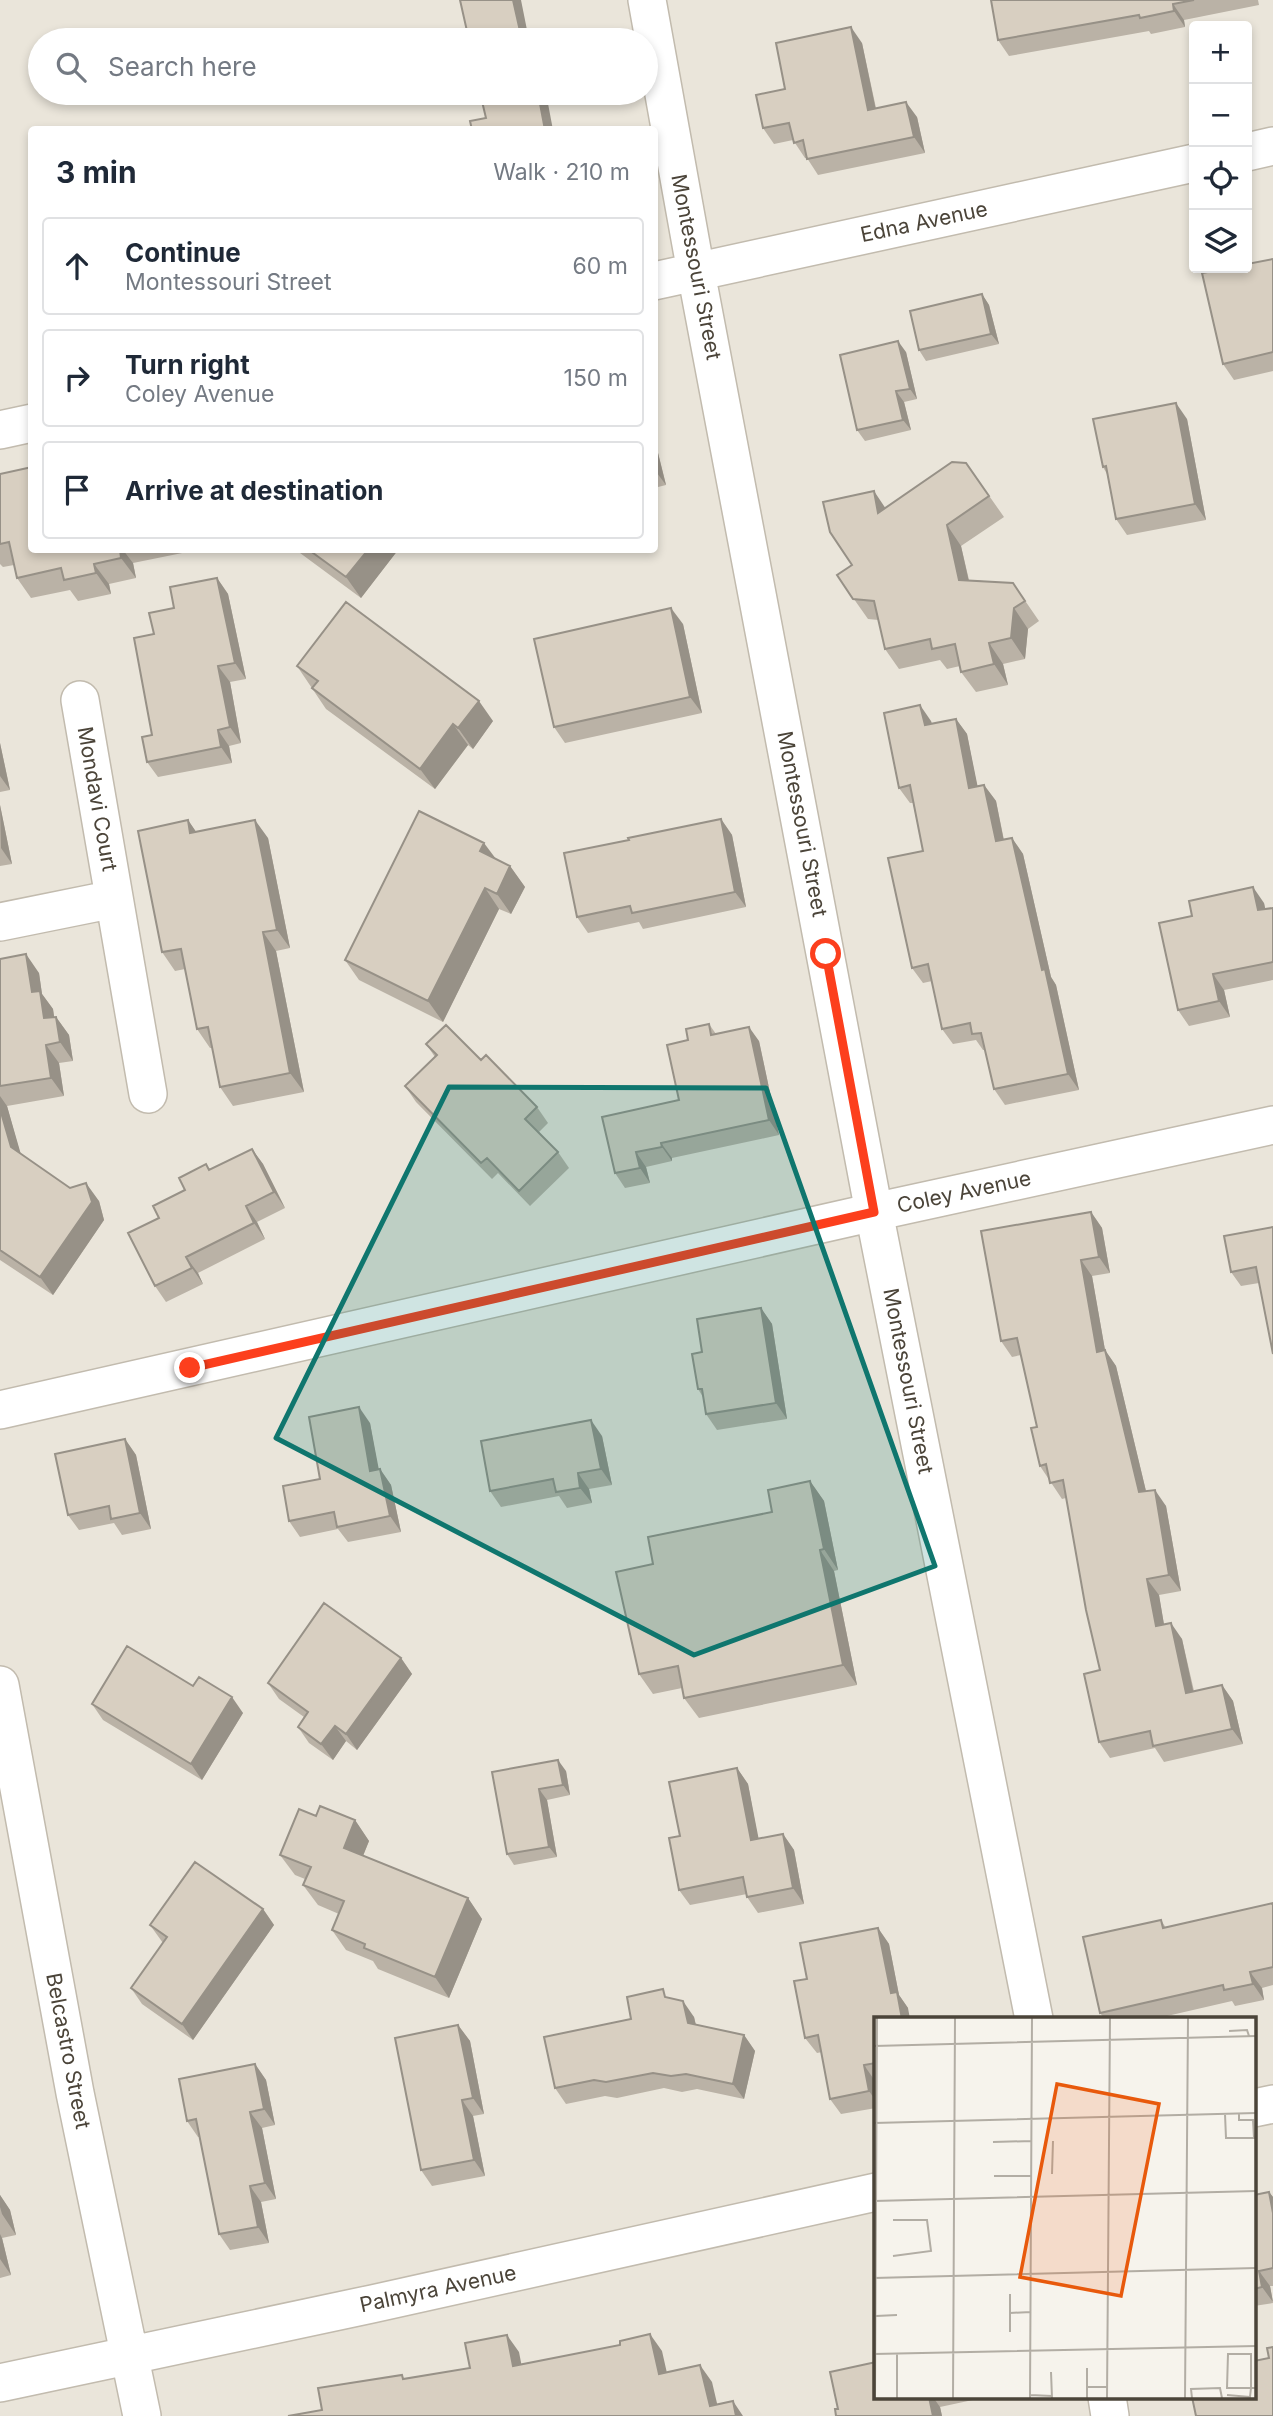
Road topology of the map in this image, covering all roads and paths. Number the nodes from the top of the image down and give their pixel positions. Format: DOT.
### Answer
graph roads {
  1 [pos="648,0"];
  2 [pos="653,28"];
  3 [pos="658,57"];
  4 [pos="1273,146"];
  5 [pos="1252,151"];
  6 [pos="1189,164"];
  7 [pos="696,272"];
  8 [pos="658,280"];
  9 [pos="28,424"];
  10 [pos="0,430"];
  11 [pos="80,700"];
  12 [pos="114,898"];
  13 [pos="0,922"];
  14 [pos="148,1094"];
  15 [pos="1273,1125"];
  16 [pos="874,1212"];
  17 [pos="0,1410"];
  18 [pos="0,1685"];
  19 [pos="1034,2017"];
  20 [pos="874,2192"];
  21 [pos="130,2355"];
  22 [pos="0,2383"];
  23 [pos="1107,2398"];
  24 [pos="142,2416"];
  25 [pos="1110,2416"];
  1 -- 2 [label="street, Montessouri Street"];
  3 -- 7 [label="street, Montessouri Street"];
  4 -- 5 [label="street"];
  6 -- 7 [label="street, Edna Avenue"];
  7 -- 8 [label="street, Edna Avenue"];
  7 -- 16 [label="street, Montessouri Street"];
  9 -- 10 [label="street"];
  11 -- 12 [label="street, Mondavi Court"];
  12 -- 13 [label="street, Mondavi Court"];
  12 -- 14 [label="street, Mondavi Court"];
  15 -- 16 [label="street, Coley Avenue"];
  16 -- 17 [label="street, Coley Avenue"];
  16 -- 19 [label="street, Montessouri Street"];
  18 -- 21 [label="street, Belcastro Street"];
  20 -- 21 [label="street, Palmyra Avenue"];
  21 -- 22 [label="street, Palmyra Avenue"];
  21 -- 24 [label="street, Belcastro Street"];
  23 -- 25 [label="street"];
}
